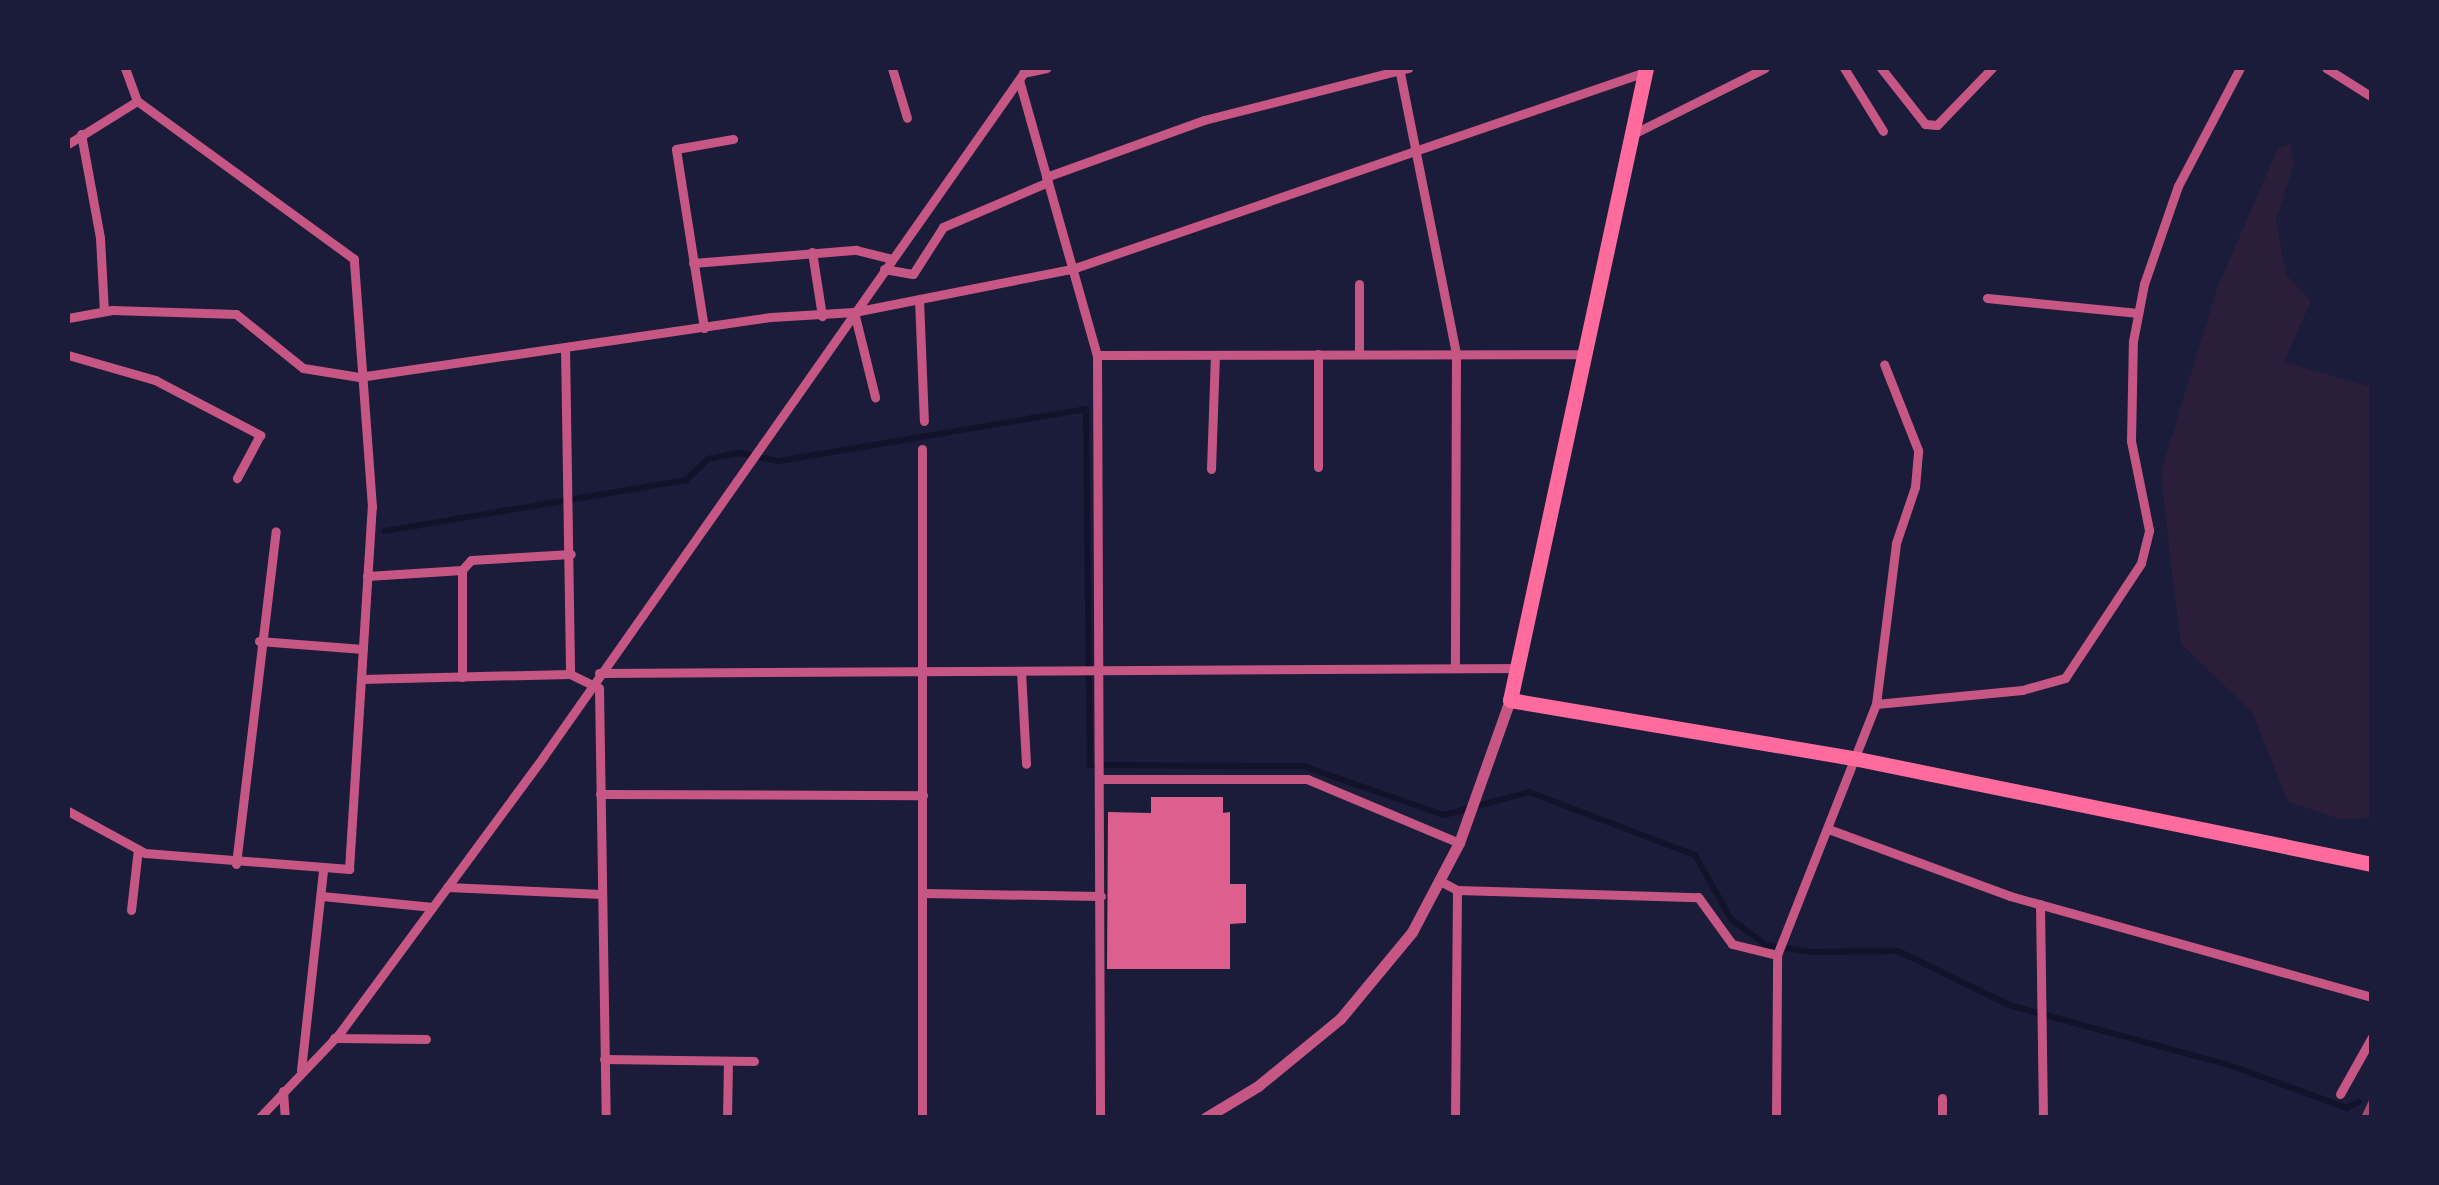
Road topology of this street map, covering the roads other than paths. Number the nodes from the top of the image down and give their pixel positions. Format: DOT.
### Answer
graph roads {
  1 [pos="125,68"];
  2 [pos="892,68"];
  3 [pos="1046,68"];
  4 [pos="1765,68"];
  5 [pos="1844,68"];
  6 [pos="1881,68"];
  7 [pos="1992,68"];
  8 [pos="2240,68"];
  9 [pos="2326,68"];
  10 [pos="1402,69"];
  11 [pos="1646,70"];
  12 [pos="1022,72"];
  13 [pos="2372,97"];
  14 [pos="137,101"];
  15 [pos="907,118"];
  16 [pos="1882,131"];
  17 [pos="82,134"];
  18 [pos="1629,136"];
  19 [pos="733,138"];
  20 [pos="68,144"];
  21 [pos="1415,147"];
  22 [pos="1047,180"];
  23 [pos="812,252"];
  24 [pos="892,259"];
  25 [pos="693,263"];
  26 [pos="1072,268"];
  27 [pos="884,269"];
  28 [pos="1359,284"];
  29 [pos="1987,298"];
  30 [pos="919,299"];
  31 [pos="104,311"];
  32 [pos="854,312"];
  33 [pos="2138,313"];
  34 [pos="822,316"];
  35 [pos="68,318"];
  36 [pos="704,328"];
  37 [pos="565,348"];
  38 [pos="1215,354"];
  39 [pos="1318,354"];
  40 [pos="1359,354"];
  41 [pos="1456,354"];
  42 [pos="1584,354"];
  43 [pos="68,355"];
  44 [pos="1097,355"];
  45 [pos="1884,364"];
  46 [pos="359,377"];
  47 [pos="875,397"];
  48 [pos="924,421"];
  49 [pos="922,450"];
  50 [pos="1318,468"];
  51 [pos="1210,469"];
  52 [pos="237,478"];
  53 [pos="276,531"];
  54 [pos="571,554"];
  55 [pos="462,570"];
  56 [pos="368,576"];
  57 [pos="258,642"];
  58 [pos="363,649"];
  59 [pos="1455,668"];
  60 [pos="1520,668"];
  61 [pos="1100,670"];
  62 [pos="1021,671"];
  63 [pos="923,672"];
  64 [pos="599,673"];
  65 [pos="570,674"];
  66 [pos="462,676"];
  67 [pos="361,679"];
  68 [pos="592,684"];
  69 [pos="1510,700"];
  70 [pos="1876,704"];
  71 [pos="1853,758"];
  72 [pos="1026,764"];
  73 [pos="1101,780"];
  74 [pos="600,794"];
  75 [pos="924,795"];
  76 [pos="68,811"];
  77 [pos="1831,830"];
  78 [pos="1459,843"];
  79 [pos="138,849"];
  80 [pos="236,864"];
  81 [pos="2372,864"];
  82 [pos="323,871"];
  83 [pos="1442,882"];
  84 [pos="447,887"];
  85 [pos="1457,890"];
  86 [pos="924,893"];
  87 [pos="602,894"];
  88 [pos="322,896"];
  89 [pos="1100,896"];
  90 [pos="2040,904"];
  91 [pos="432,907"];
  92 [pos="131,910"];
  93 [pos="1777,955"];
  94 [pos="2372,997"];
  95 [pos="2372,1037"];
  96 [pos="334,1038"];
  97 [pos="426,1038"];
  98 [pos="604,1059"];
  99 [pos="754,1060"];
  100 [pos="728,1062"];
  101 [pos="302,1070"];
  102 [pos="283,1091"];
  103 [pos="2340,1094"];
  104 [pos="1942,1098"];
  105 [pos="259,1118"];
  106 [pos="286,1118"];
  107 [pos="606,1118"];
  108 [pos="727,1118"];
  109 [pos="922,1118"];
  110 [pos="1100,1118"];
  111 [pos="1206,1118"];
  112 [pos="1455,1118"];
  113 [pos="1776,1118"];
  114 [pos="1942,1118"];
  115 [pos="2043,1118"];
  1 -- 14 [label="street"];
  2 -- 15 [label="street"];
  3 -- 12 [label="street"];
  4 -- 18 [label="street"];
  5 -- 16 [label="street"];
  6 -- 7 [label="street"];
  8 -- 33 [label="street"];
  9 -- 13 [label="street"];
  10 -- 21 [label="street"];
  10 -- 22 [label="street"];
  11 -- 18 [label="highway"];
  11 -- 21 [label="street"];
  12 -- 22 [label="street"];
  12 -- 24 [label="street"];
  14 -- 17 [label="street"];
  14 -- 46 [label="street"];
  17 -- 20 [label="street"];
  17 -- 31 [label="street"];
  18 -- 42 [label="highway"];
  19 -- 25 [label="street"];
  21 -- 26 [label="street"];
  21 -- 41 [label="street"];
  22 -- 26 [label="street"];
  22 -- 27 [label="street"];
  23 -- 24 [label="street"];
  23 -- 25 [label="street"];
  23 -- 34 [label="street"];
  24 -- 27 [label="street"];
  25 -- 36 [label="street"];
  26 -- 30 [label="street"];
  26 -- 44 [label="street"];
  27 -- 32 [label="street"];
  28 -- 40 [label="street"];
  29 -- 33 [label="street"];
  30 -- 32 [label="street"];
  30 -- 48 [label="street"];
  31 -- 35 [label="street"];
  31 -- 46 [label="street"];
  32 -- 34 [label="street"];
  32 -- 47 [label="street"];
  32 -- 64 [label="street"];
  33 -- 70 [label="street"];
  34 -- 36 [label="street"];
  36 -- 37 [label="street"];
  37 -- 46 [label="street"];
  37 -- 54 [label="street"];
  38 -- 39 [label="street"];
  38 -- 44 [label="street"];
  38 -- 51 [label="street"];
  39 -- 40 [label="street"];
  39 -- 50 [label="street"];
  40 -- 41 [label="street"];
  41 -- 42 [label="street"];
  41 -- 59 [label="street"];
  42 -- 60 [label="highway"];
  43 -- 52 [label="street"];
  44 -- 61 [label="street"];
  45 -- 70 [label="street"];
  46 -- 56 [label="street"];
  49 -- 63 [label="street"];
  53 -- 57 [label="street"];
  54 -- 55 [label="street"];
  54 -- 65 [label="street"];
  55 -- 56 [label="street"];
  55 -- 66 [label="street"];
  56 -- 58 [label="street"];
  57 -- 58 [label="street"];
  57 -- 80 [label="street"];
  58 -- 67 [label="street"];
  59 -- 60 [label="street"];
  59 -- 61 [label="street"];
  60 -- 69 [label="highway"];
  61 -- 62 [label="street"];
  61 -- 73 [label="street"];
  62 -- 63 [label="street"];
  62 -- 72 [label="street"];
  63 -- 64 [label="street"];
  63 -- 75 [label="street"];
  64 -- 68 [label="street"];
  65 -- 66 [label="street"];
  65 -- 68 [label="street"];
  66 -- 67 [label="street"];
  67 -- 82 [label="street"];
  68 -- 74 [label="street"];
  68 -- 84 [label="street"];
  69 -- 71 [label="highway"];
  69 -- 78 [label="street"];
  70 -- 71 [label="street"];
  71 -- 77 [label="street"];
  71 -- 81 [label="highway"];
  73 -- 78 [label="street"];
  73 -- 89 [label="street"];
  74 -- 75 [label="street"];
  74 -- 87 [label="street"];
  75 -- 86 [label="street"];
  76 -- 79 [label="street"];
  77 -- 90 [label="street"];
  77 -- 93 [label="street"];
  78 -- 83 [label="street"];
  79 -- 80 [label="street"];
  79 -- 92 [label="street"];
  80 -- 82 [label="street"];
  82 -- 88 [label="street"];
  83 -- 85 [label="street"];
  83 -- 111 [label="street"];
  84 -- 87 [label="street"];
  84 -- 91 [label="street"];
  85 -- 93 [label="street"];
  85 -- 112 [label="street"];
  86 -- 89 [label="street"];
  86 -- 109 [label="street"];
  87 -- 98 [label="street"];
  88 -- 91 [label="street"];
  88 -- 101 [label="street"];
  89 -- 110 [label="street"];
  90 -- 94 [label="street"];
  90 -- 115 [label="street"];
  91 -- 96 [label="street"];
  93 -- 113 [label="street"];
  95 -- 103 [label="street"];
  96 -- 97 [label="street"];
  96 -- 101 [label="street"];
  98 -- 100 [label="street"];
  98 -- 107 [label="street"];
  99 -- 100 [label="street"];
  100 -- 108 [label="street"];
  101 -- 102 [label="street"];
  102 -- 105 [label="street"];
  102 -- 106 [label="street"];
  104 -- 114 [label="street"];
}
